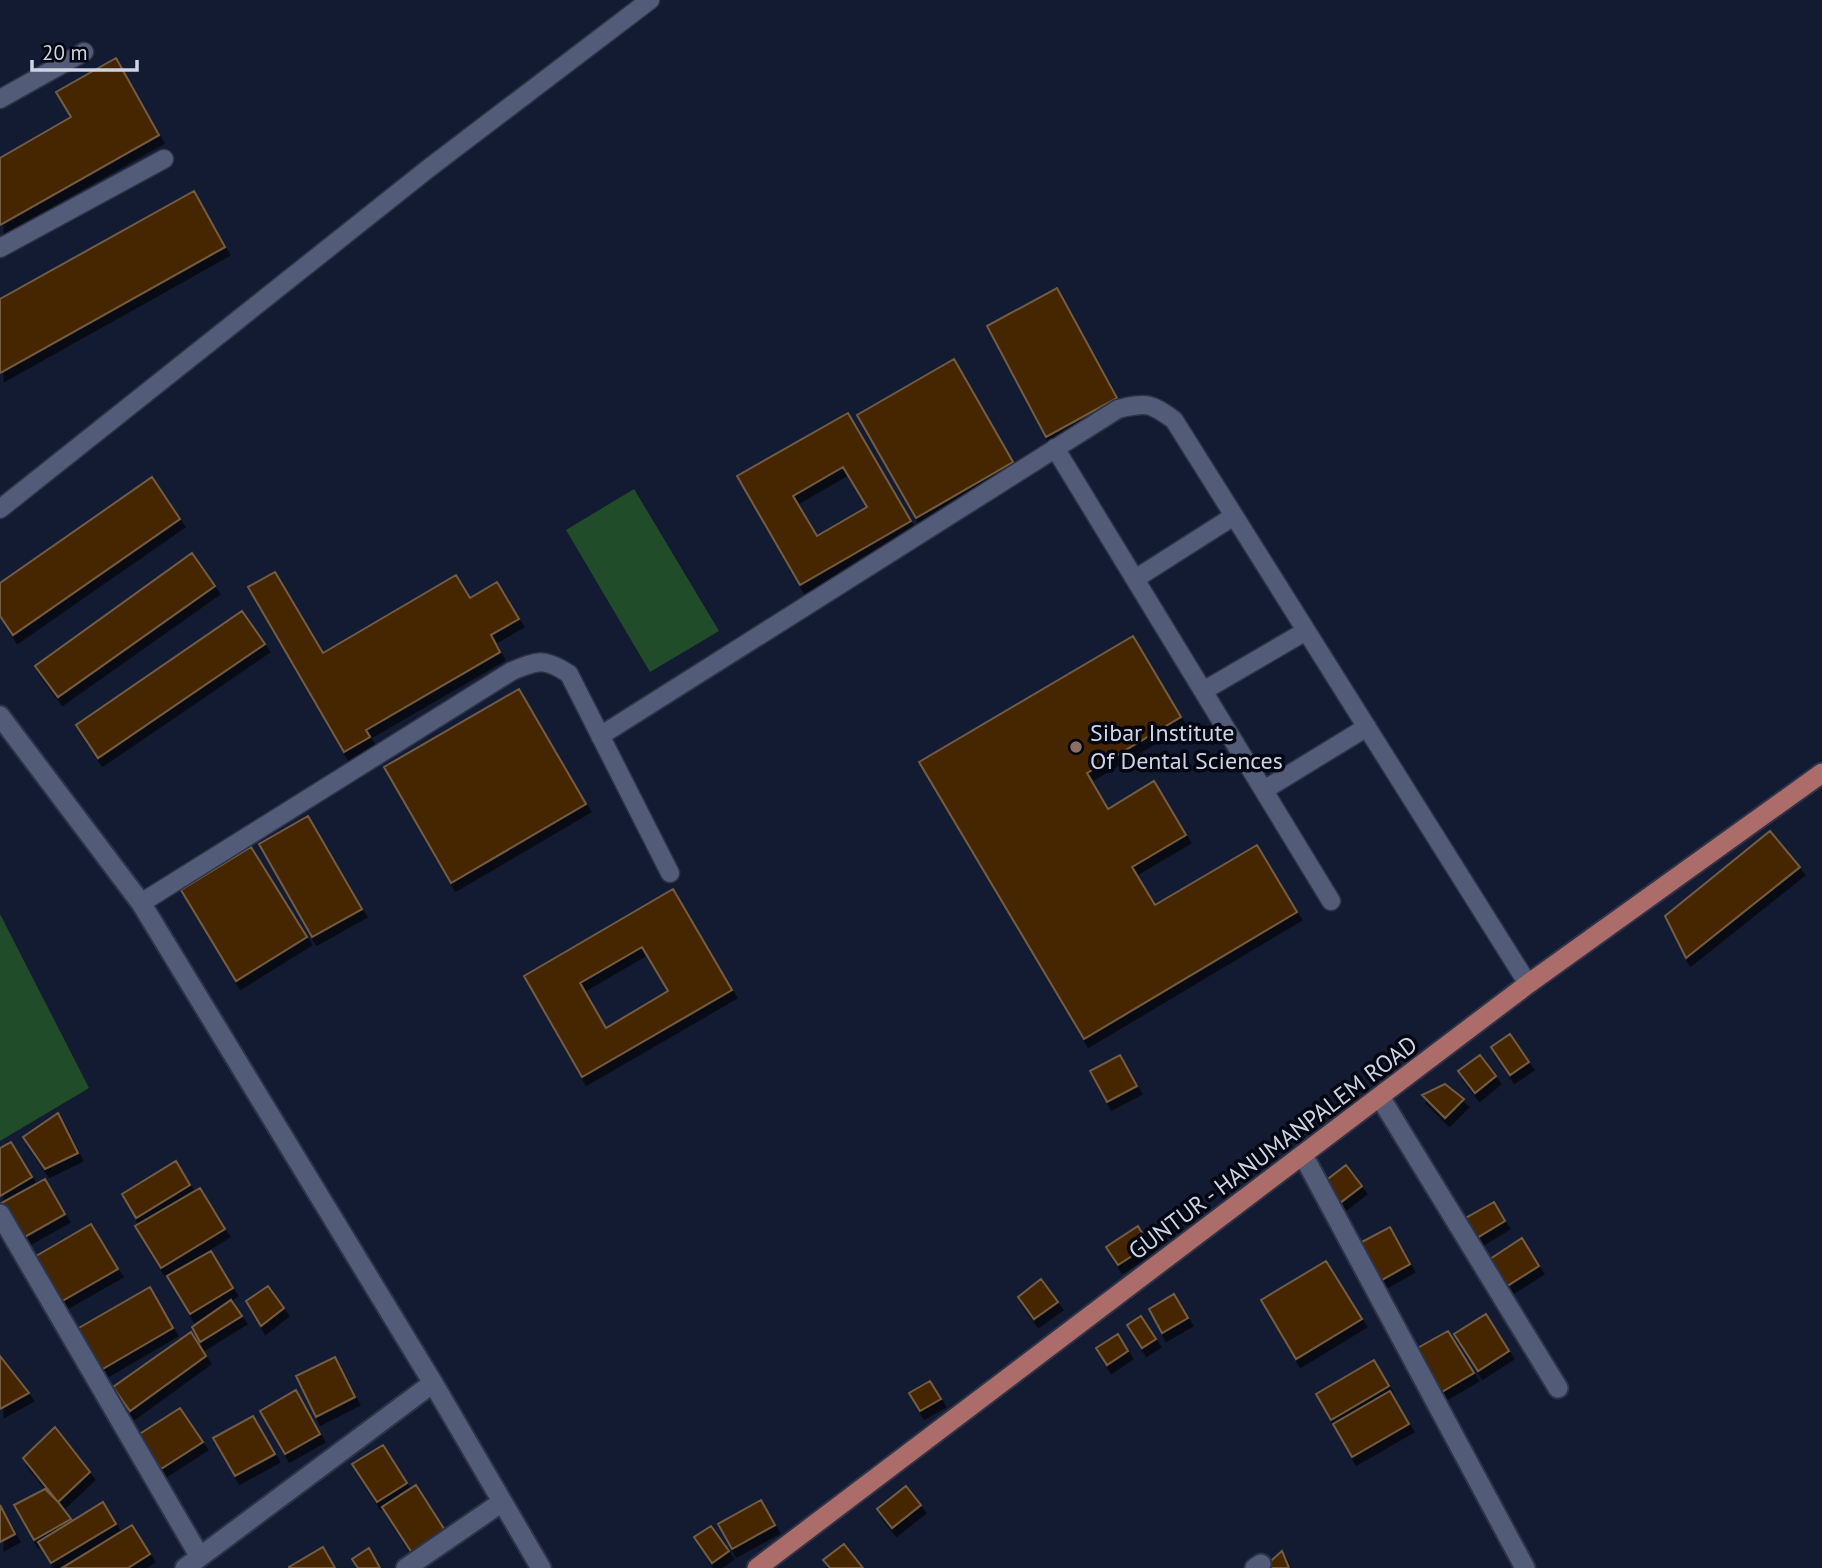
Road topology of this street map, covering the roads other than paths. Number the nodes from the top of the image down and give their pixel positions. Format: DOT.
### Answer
graph roads {
  1 [pos="650,0"];
  2 [pos="84,52"];
  3 [pos="0,99"];
  4 [pos="164,159"];
  5 [pos="0,248"];
  6 [pos="1055,449"];
  7 [pos="0,509"];
  8 [pos="1234,516"];
  9 [pos="1135,579"];
  10 [pos="1306,631"];
  11 [pos="1203,691"];
  12 [pos="0,716"];
  13 [pos="1367,727"];
  14 [pos="600,736"];
  15 [pos="1822,773"];
  16 [pos="1264,790"];
  17 [pos="670,873"];
  18 [pos="1331,901"];
  19 [pos="141,903"];
  20 [pos="1528,984"];
  21 [pos="1380,1097"];
  22 [pos="1303,1156"];
  23 [pos="0,1214"];
  24 [pos="8,1245"];
  25 [pos="433,1383"];
  26 [pos="1559,1388"];
  27 [pos="502,1502"];
  28 [pos="192,1562"];
  29 [pos="406,1568"];
  30 [pos="541,1568"];
  31 [pos="757,1568"];
  32 [pos="1525,1568"];
  1 -- 7 [label="lane"];
  2 -- 3 [label="lane"];
  4 -- 5 [label="lane"];
  6 -- 8 [label="lane"];
  6 -- 9 [label="lane"];
  6 -- 14 [label="lane"];
  8 -- 9 [label="lane"];
  8 -- 10 [label="lane"];
  9 -- 11 [label="lane"];
  10 -- 11 [label="lane"];
  10 -- 13 [label="lane"];
  11 -- 16 [label="lane"];
  12 -- 19 [label="street"];
  13 -- 16 [label="lane"];
  13 -- 20 [label="lane"];
  14 -- 17 [label="lane"];
  14 -- 19 [label="lane"];
  15 -- 20 [label="main road, GUNTUR - HANUMANPALEM ROAD"];
  16 -- 18 [label="lane"];
  19 -- 25 [label="street"];
  20 -- 21 [label="main road, GUNTUR - HANUMANPALEM ROAD"];
  21 -- 22 [label="main road, GUNTUR - HANUMANPALEM ROAD"];
  21 -- 26 [label="street"];
  22 -- 31 [label="main road, GUNTUR - HANUMANPALEM ROAD"];
  22 -- 32 [label="street"];
  23 -- 24 [label="street"];
  24 -- 28 [label="street"];
  25 -- 27 [label="street"];
  25 -- 28 [label="street"];
  27 -- 29 [label="street"];
  27 -- 30 [label="street"];
}
